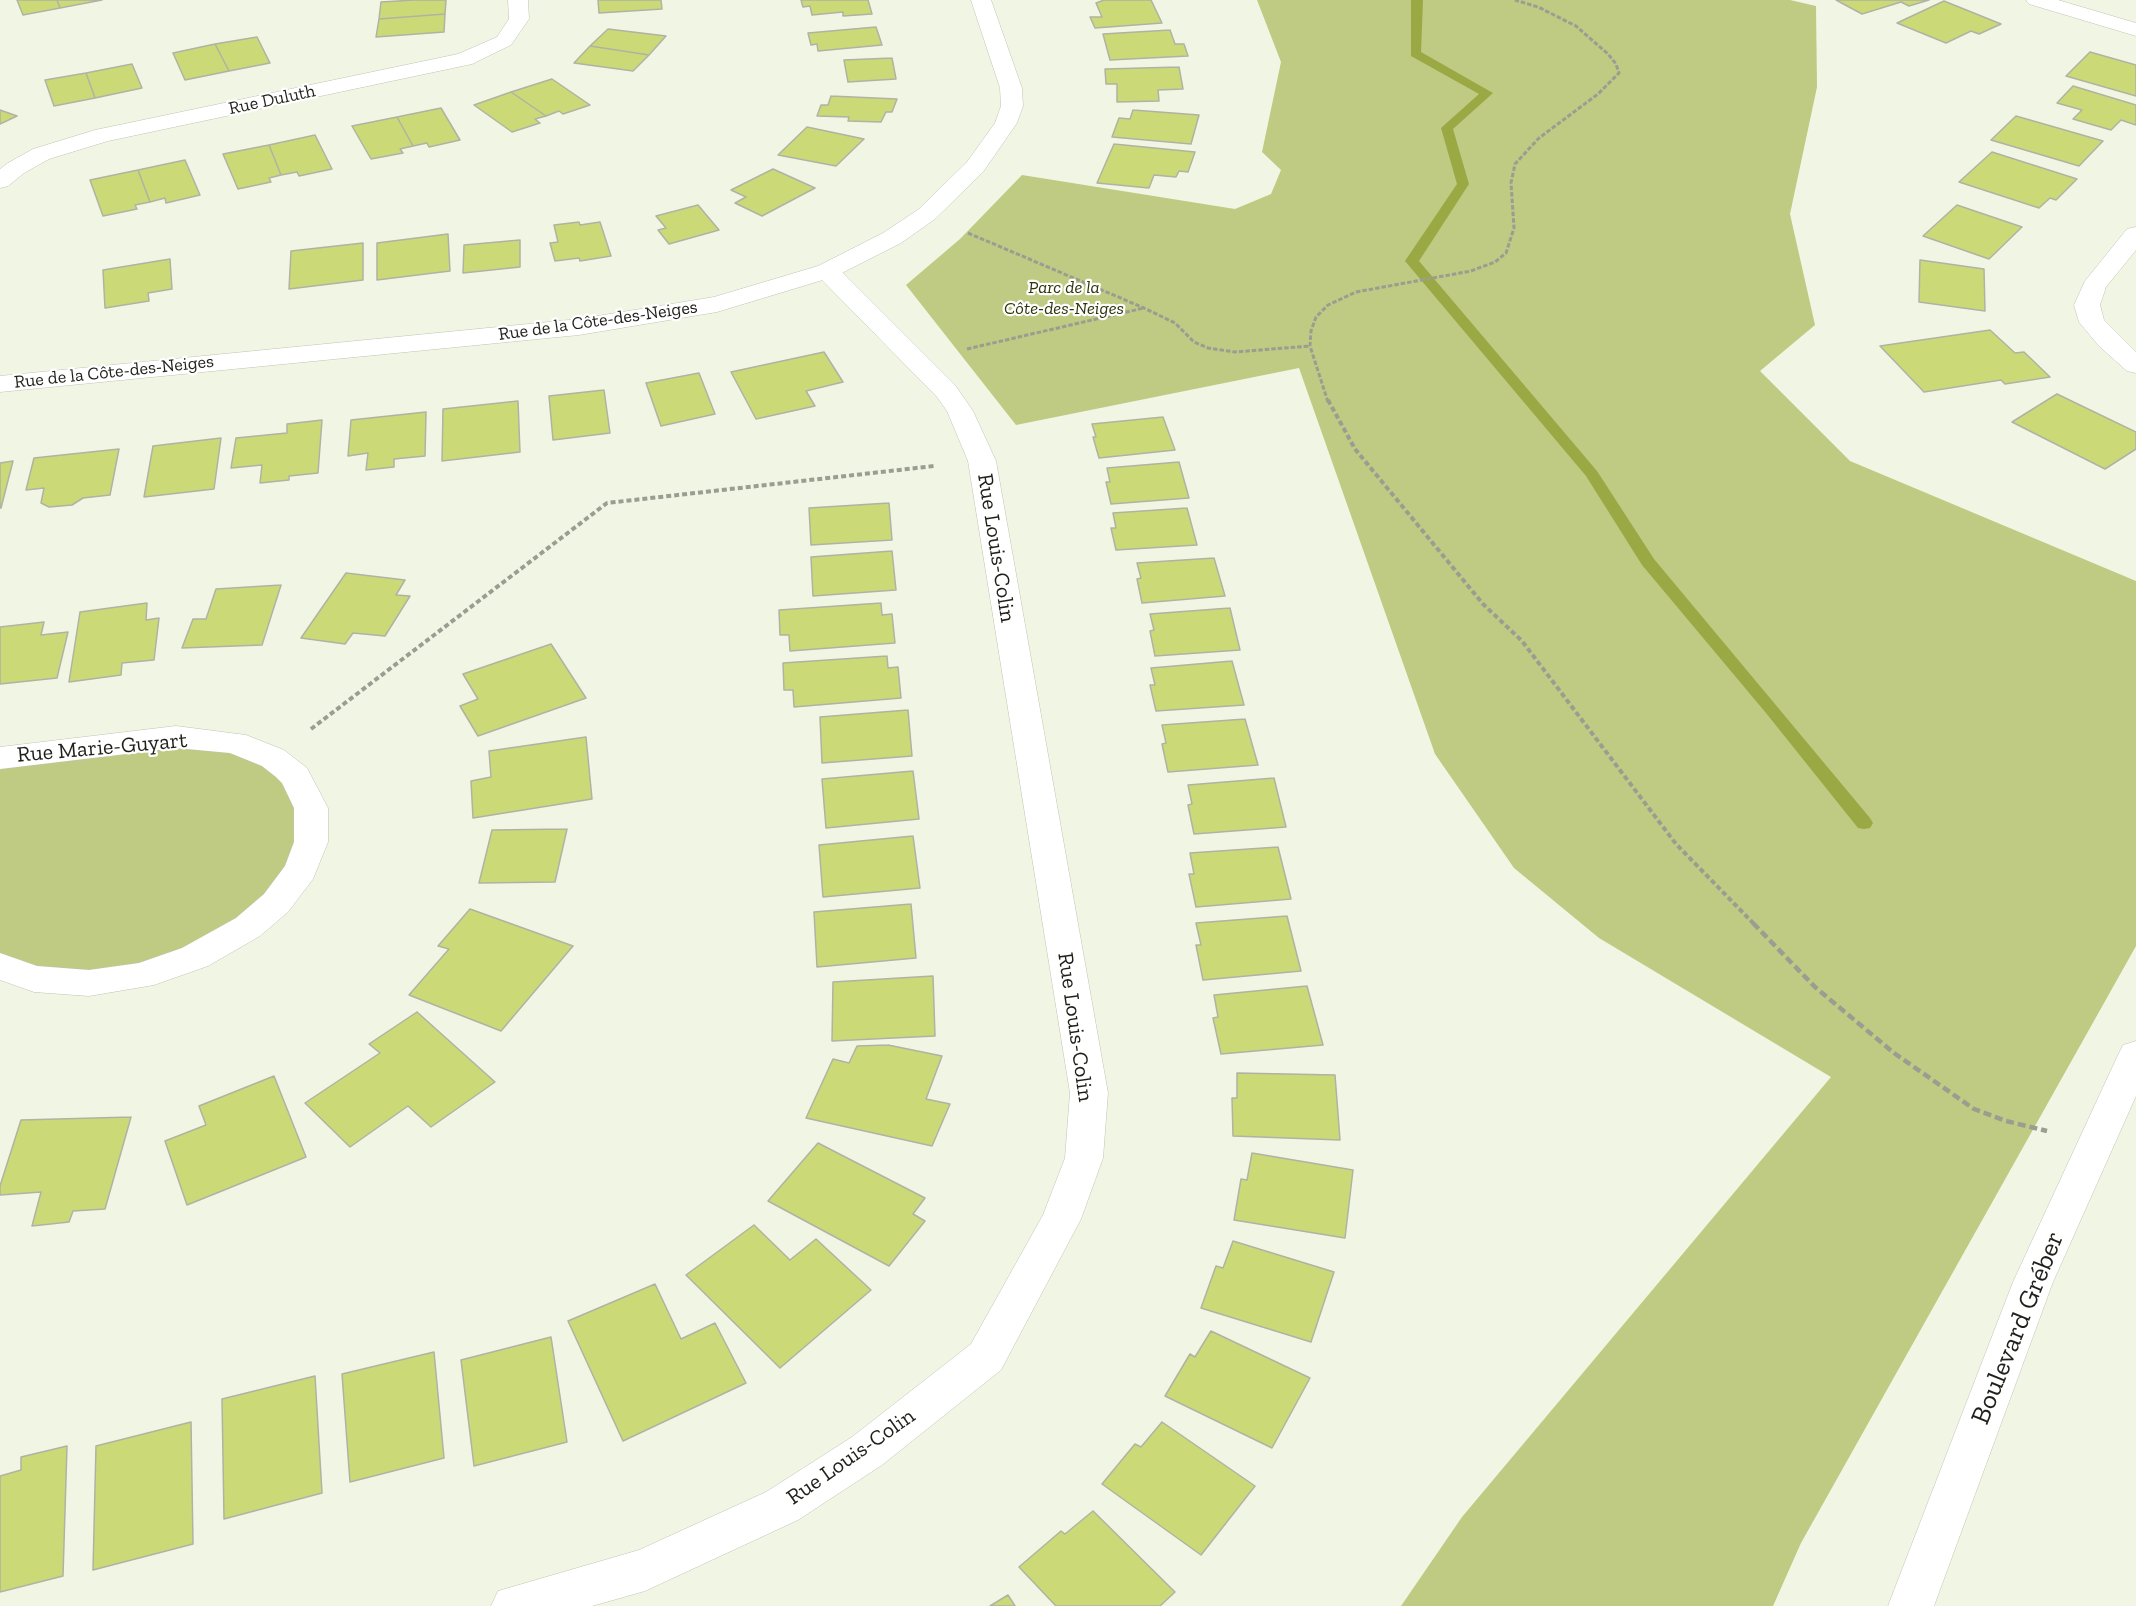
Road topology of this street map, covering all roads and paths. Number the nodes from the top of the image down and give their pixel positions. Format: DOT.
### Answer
graph roads {
  1 [pos="518,0"];
  2 [pos="981,0"];
  3 [pos="1515,0"];
  4 [pos="2036,0"];
  5 [pos="2136,30"];
  6 [pos="0,181"];
  7 [pos="959,229"];
  8 [pos="2136,234"];
  9 [pos="827,271"];
  10 [pos="1144,308"];
  11 [pos="1310,346"];
  12 [pos="915,361"];
  13 [pos="2136,365"];
  14 [pos="0,384"];
  15 [pos="982,461"];
  16 [pos="0,758"];
  17 [pos="273,758"];
  18 [pos="0,966"];
  19 [pos="2136,1055"];
  20 [pos="2040,1129"];
  21 [pos="514,1606"];
  22 [pos="1911,1606"];
  1 -- 6 [label="street, Rue Duluth"];
  2 -- 9 [label="street, Rue de la Côte-des-Neiges"];
  3 -- 11 [label="path"];
  4 -- 5 [label="street"];
  7 -- 10 [label="path"];
  8 -- 13 [label="street"];
  9 -- 12 [label="street, Rue Louis-Colin"];
  9 -- 14 [label="street, Rue de la Côte-des-Neiges"];
  10 -- 11 [label="path"];
  10 -- 12 [label="path"];
  11 -- 20 [label="path"];
  12 -- 15 [label="street, Rue Louis-Colin"];
  15 -- 17 [label="path"];
  15 -- 21 [label="street, Rue Louis-Colin"];
  16 -- 17 [label="street, Rue Marie-Guyart"];
  17 -- 18 [label="street, Rue Marie-Guyart"];
  19 -- 22 [label="street, Boulevard Gréber"];
}
